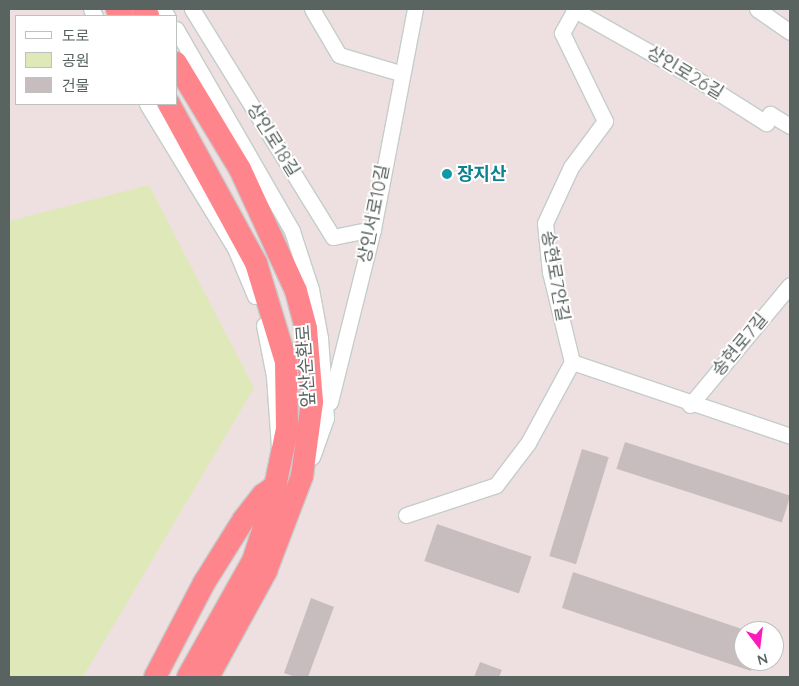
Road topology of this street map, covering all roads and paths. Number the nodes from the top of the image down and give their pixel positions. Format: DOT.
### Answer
graph roads {
  1 [pos="192,9"];
  2 [pos="312,9"];
  3 [pos="415,9"];
  4 [pos="757,9"];
  5 [pos="574,10"];
  6 [pos="178,32"];
  7 [pos="790,32"];
  8 [pos="178,66"];
  9 [pos="400,73"];
  10 [pos="147,105"];
  11 [pos="170,105"];
  12 [pos="790,126"];
  13 [pos="373,229"];
  14 [pos="790,285"];
  15 [pos="572,362"];
  16 [pos="690,405"];
  17 [pos="326,418"];
  18 [pos="790,436"];
  19 [pos="278,475"];
  20 [pos="302,476"];
  21 [pos="290,506"];
  22 [pos="406,516"];
  23 [pos="155,677"];
  24 [pos="188,677"];
  25 [pos="208,677"];
  26 [pos="217,677"];
  1 -- 13 [label="street, 상인로18길"];
  2 -- 9 [label="street"];
  3 -- 9 [label="street, 상인서로10길"];
  4 -- 7 [label="street"];
  5 -- 12 [label="street, 상인로26길"];
  5 -- 15 [label="street, 송현로7안길"];
  6 -- 17 [label="street"];
  8 -- 20 [label="highway, 앞산순환로"];
  9 -- 13 [label="street, 상인서로10길"];
  10 -- 19 [label="street"];
  11 -- 19 [label="highway, 앞산순환로"];
  13 -- 17 [label="street, 상인서로10길"];
  14 -- 16 [label="street, 송현로7길"];
  15 -- 16 [label="street"];
  15 -- 22 [label="street"];
  16 -- 18 [label="street"];
  17 -- 20 [label="street, 상인서로10길"];
  19 -- 23 [label="highway"];
  19 -- 24 [label="highway, 앞산순환로"];
  20 -- 21 [label="highway, 앞산순환로"];
  21 -- 25 [label="highway, 앞산순환로"];
  21 -- 26 [label="highway"];
}
